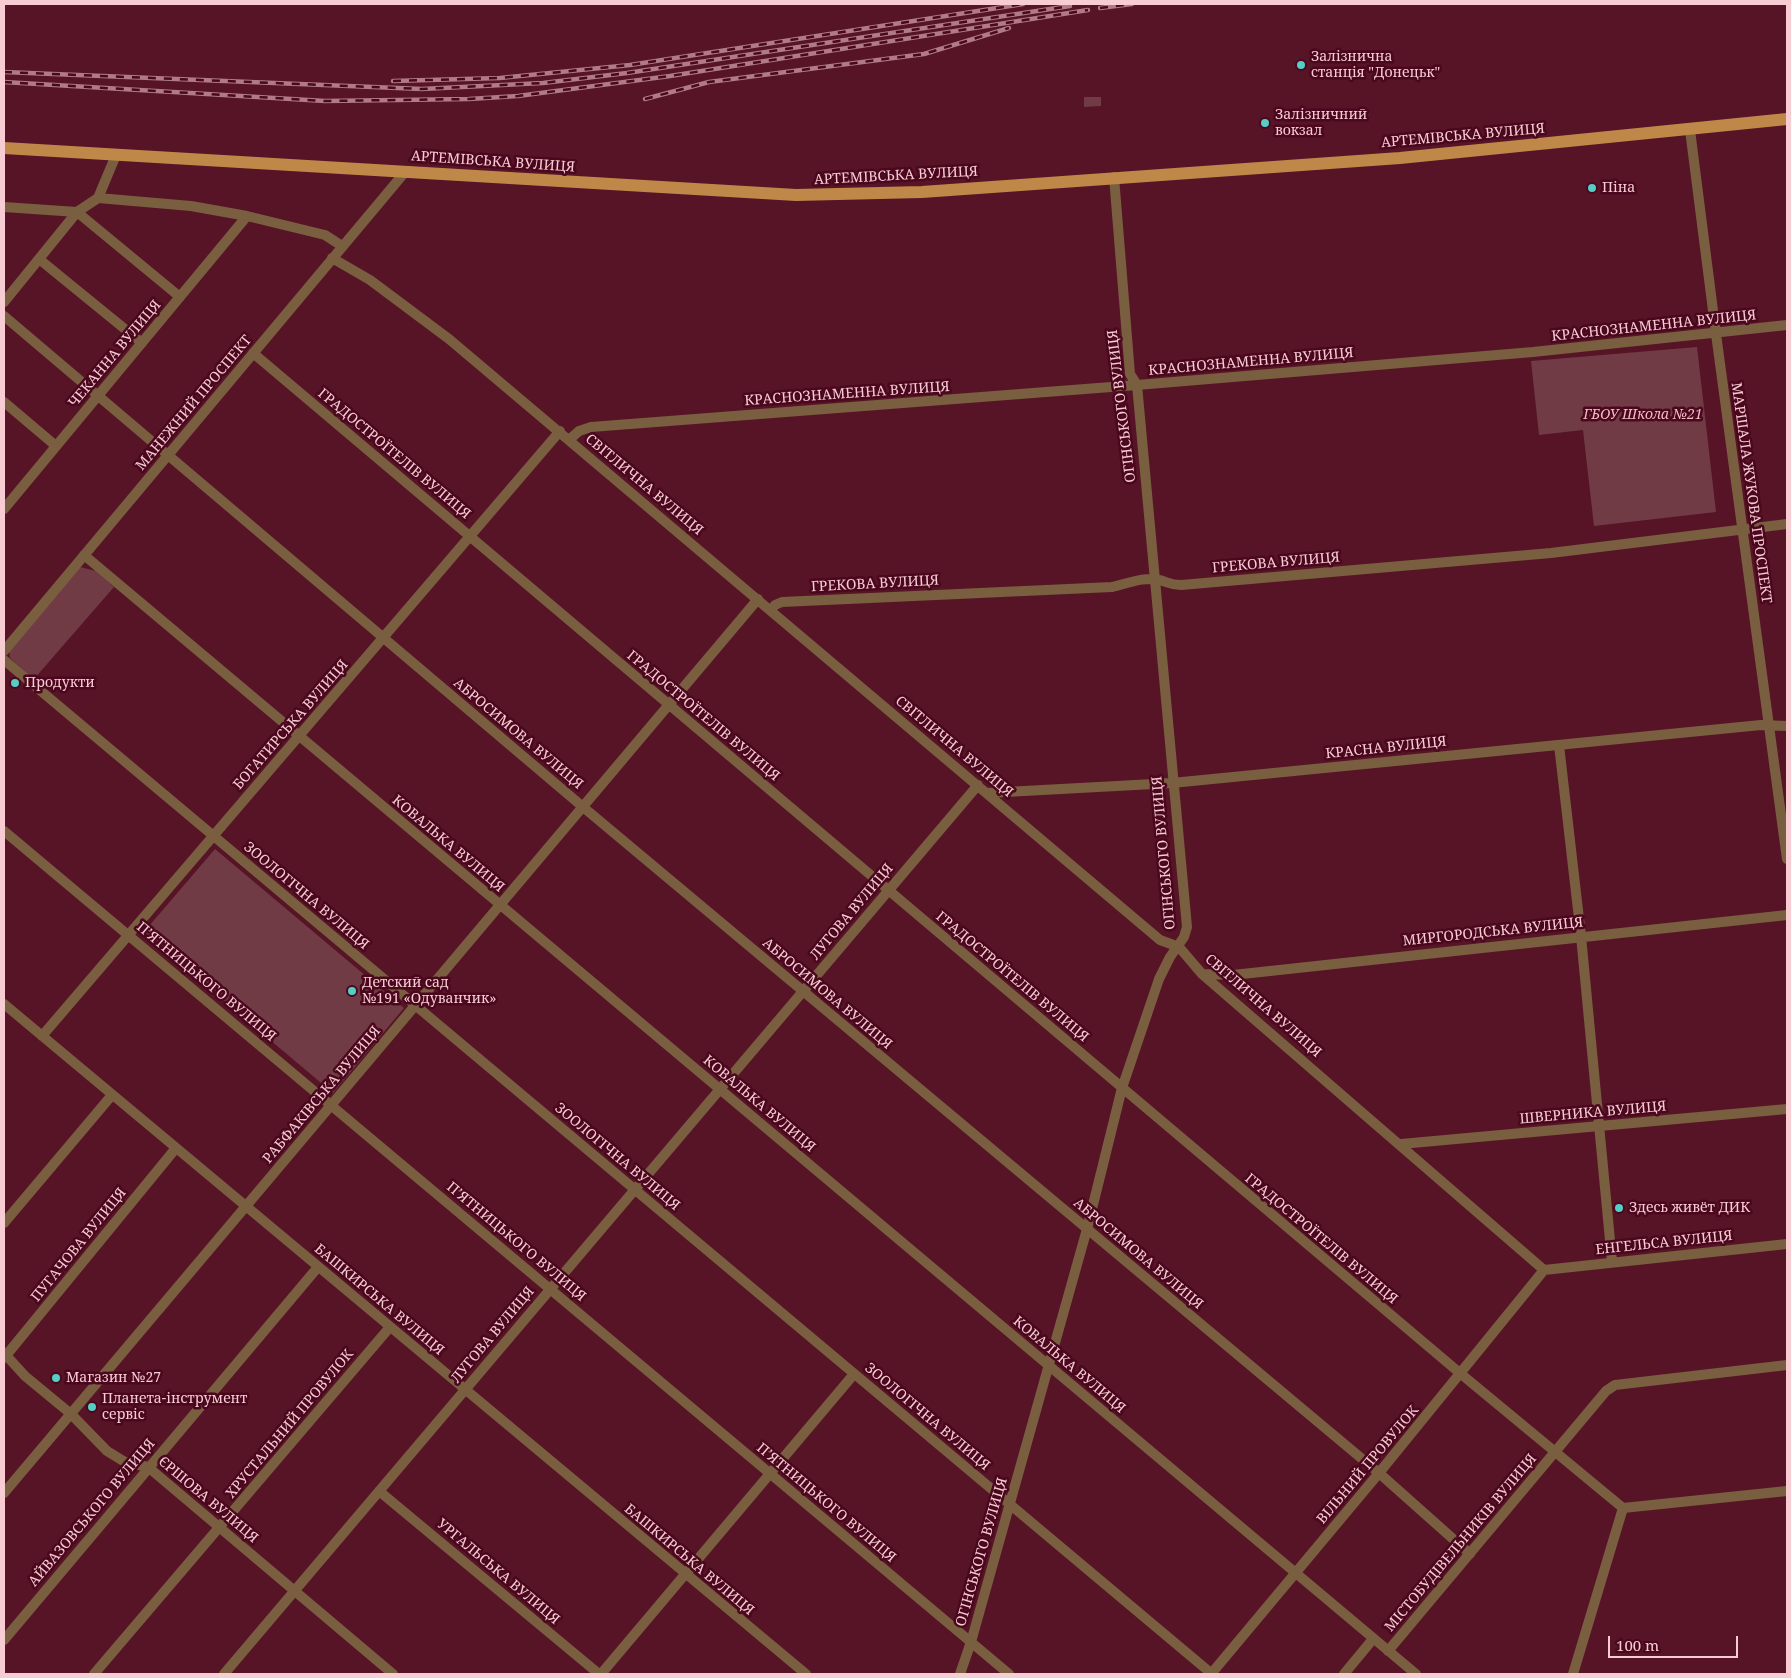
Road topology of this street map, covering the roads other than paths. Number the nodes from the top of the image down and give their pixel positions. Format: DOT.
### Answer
graph roads {
  1 [pos="1787,119"];
  2 [pos="1690,130"];
  3 [pos="4,148"];
  4 [pos="116,155"];
  5 [pos="405,172"];
  6 [pos="1114,177"];
  7 [pos="98,198"];
  8 [pos="4,207"];
  9 [pos="78,212"];
  10 [pos="247,216"];
  11 [pos="342,246"];
  12 [pos="332,258"];
  13 [pos="39,259"];
  14 [pos="180,297"];
  15 [pos="4,302"];
  16 [pos="4,316"];
  17 [pos="1787,326"];
  18 [pos="1716,334"];
  19 [pos="142,344"];
  20 [pos="253,353"];
  21 [pos="1136,385"];
  22 [pos="99,395"];
  23 [pos="4,402"];
  24 [pos="560,432"];
  25 [pos="570,439"];
  26 [pos="56,446"];
  27 [pos="168,454"];
  28 [pos="4,509"];
  29 [pos="1787,524"];
  30 [pos="1743,530"];
  31 [pos="470,537"];
  32 [pos="84,556"];
  33 [pos="1153,579"];
  34 [pos="758,599"];
  35 [pos="770,610"];
  36 [pos="384,637"];
  37 [pos="4,652"];
  38 [pos="4,660"];
  39 [pos="669,705"];
  40 [pos="1769,726"];
  41 [pos="1787,726"];
  42 [pos="299,736"];
  43 [pos="1559,745"];
  44 [pos="1172,783"];
  45 [pos="978,785"];
  46 [pos="987,793"];
  47 [pos="583,807"];
  48 [pos="4,831"];
  49 [pos="214,836"];
  50 [pos="1787,860"];
  51 [pos="888,891"];
  52 [pos="500,905"];
  53 [pos="1787,915"];
  54 [pos="128,935"];
  55 [pos="1581,936"];
  56 [pos="1179,947"];
  57 [pos="1202,974"];
  58 [pos="803,992"];
  59 [pos="4,1004"];
  60 [pos="416,1006"];
  61 [pos="42,1036"];
  62 [pos="1122,1088"];
  63 [pos="720,1090"];
  64 [pos="112,1095"];
  65 [pos="332,1105"];
  66 [pos="1787,1109"];
  67 [pos="1599,1126"];
  68 [pos="1401,1144"];
  69 [pos="176,1148"];
  70 [pos="635,1190"];
  71 [pos="245,1207"];
  72 [pos="4,1223"];
  73 [pos="1087,1229"];
  74 [pos="1787,1244"];
  75 [pos="1612,1262"];
  76 [pos="318,1267"];
  77 [pos="1544,1270"];
  78 [pos="551,1289"];
  79 [pos="390,1327"];
  80 [pos="5,1356"];
  81 [pos="1787,1365"];
  82 [pos="1049,1366"];
  83 [pos="854,1374"];
  84 [pos="1461,1374"];
  85 [pos="465,1390"];
  86 [pos="71,1414"];
  87 [pos="1556,1453"];
  88 [pos="148,1467"];
  89 [pos="1379,1473"];
  90 [pos="770,1474"];
  91 [pos="379,1491"];
  92 [pos="1787,1491"];
  93 [pos="4,1493"];
  94 [pos="1009,1505"];
  95 [pos="1623,1508"];
  96 [pos="220,1528"];
  97 [pos="1470,1554"];
  98 [pos="685,1574"];
  99 [pos="1296,1574"];
  100 [pos="294,1590"];
  101 [pos="1373,1639"];
  102 [pos="4,1640"];
  103 [pos="971,1642"];
  104 [pos="1388,1651"];
  105 [pos="94,1674"];
  106 [pos="224,1674"];
  107 [pos="393,1674"];
  108 [pos="600,1674"];
  109 [pos="806,1674"];
  110 [pos="960,1674"];
  111 [pos="1010,1674"];
  112 [pos="1211,1674"];
  113 [pos="1344,1674"];
  114 [pos="1416,1674"];
  115 [pos="1573,1674"];
  1 -- 2 [label="main road, АРТЕМІВСЬКА ВУЛИЦЯ"];
  2 -- 6 [label="main road, АРТЕМІВСЬКА ВУЛИЦЯ"];
  2 -- 18 [label="street, МАРШАЛА ЖУКОВА ПРОСПЕКТ"];
  3 -- 4 [label="main road, АРТЕМІВСЬКА ВУЛИЦЯ"];
  4 -- 5 [label="main road, АРТЕМІВСЬКА ВУЛИЦЯ"];
  4 -- 7 [label="street"];
  5 -- 6 [label="main road, АРТЕМІВСЬКА ВУЛИЦЯ"];
  5 -- 11 [label="street, МАНЕЖНИЙ ПРОСПЕКТ"];
  6 -- 21 [label="street, ОГІНСЬКОГО ВУЛИЦЯ"];
  7 -- 9 [label="street"];
  7 -- 10 [label="street"];
  8 -- 9 [label="street"];
  9 -- 13 [label="street"];
  9 -- 14 [label="street"];
  10 -- 11 [label="street"];
  10 -- 14 [label="street, ЧЕКАННА ВУЛИЦЯ"];
  11 -- 12 [label="street, МАНЕЖНИЙ ПРОСПЕКТ"];
  12 -- 20 [label="street, МАНЕЖНИЙ ПРОСПЕКТ"];
  12 -- 24 [label="street, СВІТЛИЧНА ВУЛИЦЯ"];
  13 -- 15 [label="street"];
  13 -- 19 [label="street"];
  14 -- 19 [label="street, ЧЕКАННА ВУЛИЦЯ"];
  16 -- 22 [label="street, АБРОСИМОВА ВУЛИЦЯ"];
  17 -- 18 [label="street, КРАСНОЗНАМЕННА ВУЛИЦЯ"];
  18 -- 21 [label="street, КРАСНОЗНАМЕННА ВУЛИЦЯ"];
  18 -- 30 [label="street, МАРШАЛА ЖУКОВА ПРОСПЕКТ"];
  19 -- 22 [label="street, ЧЕКАННА ВУЛИЦЯ"];
  20 -- 27 [label="street, МАНЕЖНИЙ ПРОСПЕКТ"];
  20 -- 31 [label="street, ГРАДОСТРОЇТЕЛIВ ВУЛИЦЯ"];
  21 -- 25 [label="street, КРАСНОЗНАМЕННА ВУЛИЦЯ"];
  21 -- 33 [label="street, ОГІНСЬКОГО ВУЛИЦЯ"];
  22 -- 26 [label="street, ЧЕКАННА ВУЛИЦЯ"];
  22 -- 27 [label="street, АБРОСИМОВА ВУЛИЦЯ"];
  23 -- 26 [label="street"];
  24 -- 25 [label="street, СВІТЛИЧНА ВУЛИЦЯ"];
  24 -- 31 [label="street, БОГАТИРСЬКА ВУЛИЦЯ"];
  25 -- 34 [label="street, СВІТЛИЧНА ВУЛИЦЯ"];
  26 -- 28 [label="street, ЧЕКАННА ВУЛИЦЯ"];
  27 -- 32 [label="street, МАНЕЖНИЙ ПРОСПЕКТ"];
  27 -- 36 [label="street, АБРОСИМОВА ВУЛИЦЯ"];
  29 -- 30 [label="street, ГРЕКОВА ВУЛИЦЯ"];
  30 -- 33 [label="street, ГРЕКОВА ВУЛИЦЯ"];
  30 -- 40 [label="street, МАРШАЛА ЖУКОВА ПРОСПЕКТ"];
  31 -- 36 [label="street, БОГАТИРСЬКА ВУЛИЦЯ"];
  31 -- 39 [label="street, ГРАДОСТРОЇТЕЛIВ ВУЛИЦЯ"];
  32 -- 37 [label="street, МАНЕЖНИЙ ПРОСПЕКТ"];
  32 -- 42 [label="street, КОВАЛЬКА ВУЛИЦЯ"];
  33 -- 35 [label="street, ГРЕКОВА ВУЛИЦЯ"];
  33 -- 44 [label="street, ОГІНСЬКОГО ВУЛИЦЯ"];
  34 -- 35 [label="street, СВІТЛИЧНА ВУЛИЦЯ"];
  34 -- 39 [label="street, РАБФАКІВСЬКА ВУЛИЦЯ"];
  35 -- 45 [label="street, СВІТЛИЧНА ВУЛИЦЯ"];
  36 -- 42 [label="street, БОГАТИРСЬКА ВУЛИЦЯ"];
  36 -- 47 [label="street, АБРОСИМОВА ВУЛИЦЯ"];
  38 -- 49 [label="street, ЗООЛОГІЧНА ВУЛИЦЯ"];
  39 -- 47 [label="street, РАБФАКІВСЬКА ВУЛИЦЯ"];
  39 -- 51 [label="street, ГРАДОСТРОЇТЕЛIВ ВУЛИЦЯ"];
  40 -- 41 [label="street, КРАСНА ВУЛИЦЯ"];
  40 -- 43 [label="street, КРАСНА ВУЛИЦЯ"];
  40 -- 50 [label="street, МАРШАЛА ЖУКОВА ПРОСПЕКТ"];
  42 -- 49 [label="street, БОГАТИРСЬКА ВУЛИЦЯ"];
  42 -- 52 [label="street, КОВАЛЬКА ВУЛИЦЯ"];
  43 -- 44 [label="street, КРАСНА ВУЛИЦЯ"];
  43 -- 55 [label="street"];
  44 -- 46 [label="street, КРАСНА ВУЛИЦЯ"];
  44 -- 56 [label="street, ОГІНСЬКОГО ВУЛИЦЯ"];
  45 -- 46 [label="street, СВІТЛИЧНА ВУЛИЦЯ"];
  45 -- 51 [label="street, ЛУГОВА ВУЛИЦЯ"];
  46 -- 56 [label="street, СВІТЛИЧНА ВУЛИЦЯ"];
  47 -- 52 [label="street, РАБФАКІВСЬКА ВУЛИЦЯ"];
  47 -- 58 [label="street, АБРОСИМОВА ВУЛИЦЯ"];
  48 -- 54 [label="street, П’ЯТНИЦЬКОГО ВУЛИЦЯ"];
  49 -- 54 [label="street, БОГАТИРСЬКА ВУЛИЦЯ"];
  49 -- 60 [label="street, ЗООЛОГІЧНА ВУЛИЦЯ"];
  51 -- 58 [label="street, ЛУГОВА ВУЛИЦЯ"];
  51 -- 62 [label="street, ГРАДОСТРОЇТЕЛIВ ВУЛИЦЯ"];
  52 -- 60 [label="street, РАБФАКІВСЬКА ВУЛИЦЯ"];
  52 -- 63 [label="street, КОВАЛЬКА ВУЛИЦЯ"];
  53 -- 55 [label="street, МИРГОРОДСЬКА ВУЛИЦЯ"];
  54 -- 61 [label="street, БОГАТИРСЬКА ВУЛИЦЯ"];
  54 -- 65 [label="street, П’ЯТНИЦЬКОГО ВУЛИЦЯ"];
  55 -- 57 [label="street, МИРГОРОДСЬКА ВУЛИЦЯ"];
  55 -- 67 [label="street"];
  56 -- 57 [label="street, СВІТЛИЧНА ВУЛИЦЯ"];
  56 -- 62 [label="street, ОГІНСЬКОГО ВУЛИЦЯ"];
  57 -- 68 [label="street, СВІТЛИЧНА ВУЛИЦЯ"];
  58 -- 63 [label="street, ЛУГОВА ВУЛИЦЯ"];
  58 -- 73 [label="street, АБРОСИМОВА ВУЛИЦЯ"];
  59 -- 61 [label="street, БАШКИРСЬКА ВУЛИЦЯ"];
  60 -- 65 [label="street, РАБФАКІВСЬКА ВУЛИЦЯ"];
  60 -- 70 [label="street, ЗООЛОГІЧНА ВУЛИЦЯ"];
  61 -- 64 [label="street, БАШКИРСЬКА ВУЛИЦЯ"];
  62 -- 73 [label="street, ОГІНСЬКОГО ВУЛИЦЯ"];
  62 -- 84 [label="street, ГРАДОСТРОЇТЕЛIВ ВУЛИЦЯ"];
  63 -- 70 [label="street, ЛУГОВА ВУЛИЦЯ"];
  63 -- 82 [label="street, КОВАЛЬКА ВУЛИЦЯ"];
  64 -- 69 [label="street, БАШКИРСЬКА ВУЛИЦЯ"];
  64 -- 72 [label="street"];
  65 -- 71 [label="street, РАБФАКІВСЬКА ВУЛИЦЯ"];
  65 -- 78 [label="street, П’ЯТНИЦЬКОГО ВУЛИЦЯ"];
  66 -- 67 [label="street, ШВЕРНИКА ВУЛИЦЯ"];
  67 -- 68 [label="street, ШВЕРНИКА ВУЛИЦЯ"];
  67 -- 75 [label="street"];
  68 -- 77 [label="street, СВІТЛИЧНА ВУЛИЦЯ"];
  69 -- 71 [label="street, БАШКИРСЬКА ВУЛИЦЯ"];
  69 -- 80 [label="street, ПУГАЧОВА ВУЛИЦЯ"];
  70 -- 78 [label="street, ЛУГОВА ВУЛИЦЯ"];
  70 -- 83 [label="street, ЗООЛОГІЧНА ВУЛИЦЯ"];
  71 -- 76 [label="street, БАШКИРСЬКА ВУЛИЦЯ"];
  71 -- 86 [label="street, РАБФАКІВСЬКА ВУЛИЦЯ"];
  73 -- 82 [label="street, ОГІНСЬКОГО ВУЛИЦЯ"];
  73 -- 89 [label="street, АБРОСИМОВА ВУЛИЦЯ"];
  74 -- 75 [label="street, ЕНГЕЛЬСА ВУЛИЦЯ"];
  75 -- 77 [label="street, ЕНГЕЛЬСА ВУЛИЦЯ"];
  76 -- 79 [label="street, БАШКИРСЬКА ВУЛИЦЯ"];
  76 -- 88 [label="street, АЙВАЗОВСЬКОГО ВУЛИЦЯ"];
  77 -- 84 [label="street, ВІЛЬНИЙ ПРОВУЛОК"];
  78 -- 85 [label="street, ЛУГОВА ВУЛИЦЯ"];
  78 -- 90 [label="street, П’ЯТНИЦЬКОГО ВУЛИЦЯ"];
  79 -- 85 [label="street, БАШКИРСЬКА ВУЛИЦЯ"];
  79 -- 96 [label="street, ХРУСТАЛЬНИЙ ПРОВУЛОК"];
  80 -- 86 [label="street, ЄРШОВА ВУЛИЦЯ"];
  81 -- 87 [label="street, МІСТОБУДІВЕЛЬНИКІВ ВУЛИЦЯ"];
  82 -- 94 [label="street, ОГІНСЬКОГО ВУЛИЦЯ"];
  82 -- 99 [label="street, КОВАЛЬКА ВУЛИЦЯ"];
  83 -- 90 [label="street"];
  83 -- 94 [label="street, ЗООЛОГІЧНА ВУЛИЦЯ"];
  84 -- 87 [label="street, ГРАДОСТРОЇТЕЛIВ ВУЛИЦЯ"];
  84 -- 89 [label="street, ВІЛЬНИЙ ПРОВУЛОК"];
  85 -- 91 [label="street, ЛУГОВА ВУЛИЦЯ"];
  85 -- 98 [label="street, БАШКИРСЬКА ВУЛИЦЯ"];
  86 -- 88 [label="street, ЄРШОВА ВУЛИЦЯ"];
  86 -- 93 [label="street, РАБФАКІВСЬКА ВУЛИЦЯ"];
  87 -- 95 [label="street, ГРАДОСТРОЇТЕЛIВ ВУЛИЦЯ"];
  87 -- 97 [label="street, МІСТОБУДІВЕЛЬНИКІВ ВУЛИЦЯ"];
  88 -- 96 [label="street, ЄРШОВА ВУЛИЦЯ"];
  88 -- 102 [label="street, АЙВАЗОВСЬКОГО ВУЛИЦЯ"];
  89 -- 97 [label="street, АБРОСИМОВА ВУЛИЦЯ"];
  89 -- 99 [label="street, ВІЛЬНИЙ ПРОВУЛОК"];
  90 -- 98 [label="street"];
  90 -- 103 [label="street, П’ЯТНИЦЬКОГО ВУЛИЦЯ"];
  91 -- 100 [label="street, ЛУГОВА ВУЛИЦЯ"];
  91 -- 108 [label="street, УРГАЛЬСЬКА ВУЛИЦЯ"];
  92 -- 95 [label="street"];
  94 -- 103 [label="street, ОГІНСЬКОГО ВУЛИЦЯ"];
  94 -- 112 [label="street, ЗООЛОГІЧНА ВУЛИЦЯ"];
  95 -- 115 [label="street"];
  96 -- 100 [label="street, ЄРШОВА ВУЛИЦЯ"];
  96 -- 105 [label="street, ХРУСТАЛЬНИЙ ПРОВУЛОК"];
  97 -- 104 [label="street, МІСТОБУДІВЕЛЬНИКІВ ВУЛИЦЯ"];
  98 -- 108 [label="street"];
  98 -- 109 [label="street, БАШКИРСЬКА ВУЛИЦЯ"];
  99 -- 101 [label="street, КОВАЛЬКА ВУЛИЦЯ"];
  99 -- 112 [label="street, ВІЛЬНИЙ ПРОВУЛОК"];
  100 -- 106 [label="street, ЛУГОВА ВУЛИЦЯ"];
  100 -- 107 [label="street, ЄРШОВА ВУЛИЦЯ"];
  101 -- 104 [label="street, КОВАЛЬКА ВУЛИЦЯ"];
  101 -- 113 [label="street"];
  103 -- 110 [label="street, ОГІНСЬКОГО ВУЛИЦЯ"];
  103 -- 111 [label="street, П’ЯТНИЦЬКОГО ВУЛИЦЯ"];
  104 -- 114 [label="street, КОВАЛЬКА ВУЛИЦЯ"];
}
